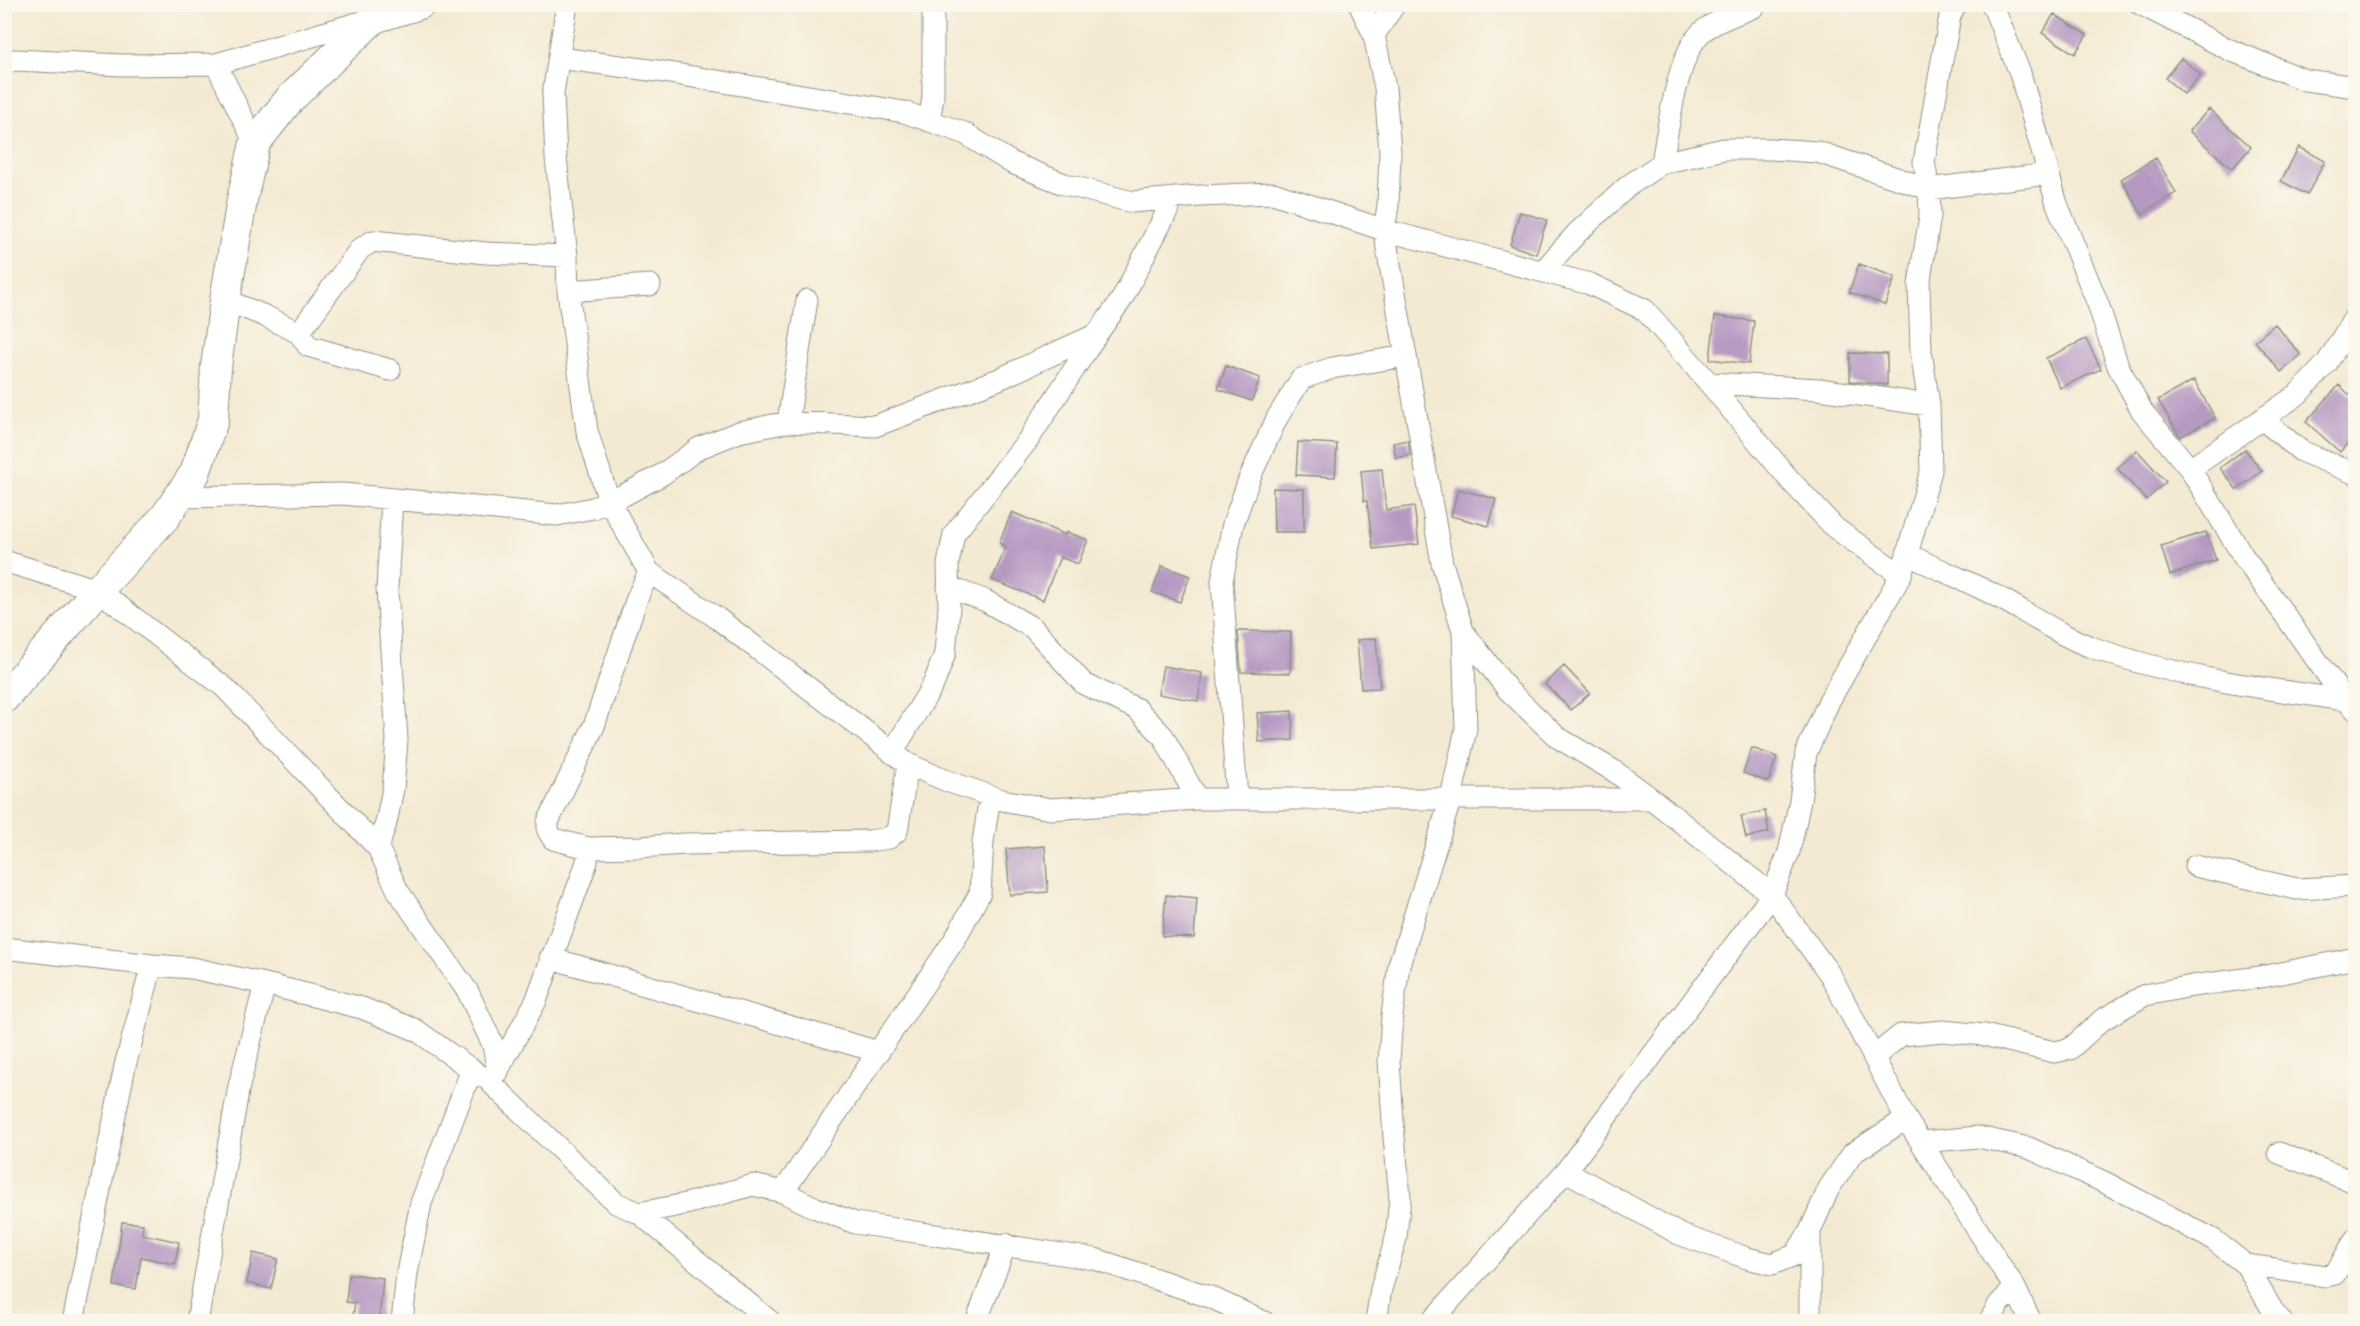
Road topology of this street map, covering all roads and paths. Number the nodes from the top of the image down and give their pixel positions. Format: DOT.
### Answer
graph roads {
  1 [pos="420,4"];
  2 [pos="567,4"];
  3 [pos="933,4"];
  4 [pos="1359,4"];
  5 [pos="1395,4"];
  6 [pos="1754,4"];
  7 [pos="1956,4"];
  8 [pos="1992,4"];
  9 [pos="2140,4"];
  10 [pos="374,18"];
  11 [pos="1374,35"];
  12 [pos="559,58"];
  13 [pos="8,60"];
  14 [pos="216,64"];
  15 [pos="2355,87"];
  16 [pos="929,121"];
  17 [pos="255,143"];
  18 [pos="1662,163"];
  19 [pos="2048,174"];
  20 [pos="1929,189"];
  21 [pos="1174,198"];
  22 [pos="1384,230"];
  23 [pos="567,256"];
  24 [pos="1543,271"];
  25 [pos="650,285"];
  26 [pos="568,291"];
  27 [pos="225,300"];
  28 [pos="807,300"];
  29 [pos="2355,315"];
  30 [pos="298,333"];
  31 [pos="1098,334"];
  32 [pos="1406,356"];
  33 [pos="390,370"];
  34 [pos="1709,383"];
  35 [pos="1929,405"];
  36 [pos="2262,419"];
  37 [pos="788,422"];
  38 [pos="2190,470"];
  39 [pos="2355,474"];
  40 [pos="179,496"];
  41 [pos="392,499"];
  42 [pos="609,501"];
  43 [pos="1907,554"];
  44 [pos="4,561"];
  45 [pos="649,572"];
  46 [pos="1901,575"];
  47 [pos="948,587"];
  48 [pos="98,590"];
  49 [pos="1463,631"];
  50 [pos="4,698"];
  51 [pos="2350,705"];
  52 [pos="900,758"];
  53 [pos="990,796"];
  54 [pos="1451,798"];
  55 [pos="1652,798"];
  56 [pos="1197,799"];
  57 [pos="1237,799"];
  58 [pos="378,848"];
  59 [pos="588,848"];
  60 [pos="2195,866"];
  61 [pos="2355,886"];
  62 [pos="1772,894"];
  63 [pos="4,948"];
  64 [pos="550,958"];
  65 [pos="2355,958"];
  66 [pos="152,965"];
  67 [pos="265,984"];
  68 [pos="879,1052"];
  69 [pos="1875,1056"];
  70 [pos="472,1069"];
  71 [pos="494,1078"];
  72 [pos="1906,1119"];
  73 [pos="1922,1142"];
  74 [pos="2278,1154"];
  75 [pos="1566,1171"];
  76 [pos="2355,1183"];
  77 [pos="783,1192"];
  78 [pos="639,1213"];
  79 [pos="1810,1231"];
  80 [pos="2355,1238"];
  81 [pos="1006,1245"];
  82 [pos="2246,1265"];
  83 [pos="2015,1288"];
  84 [pos="758,1317"];
  85 [pos="72,1322"];
  86 [pos="197,1322"];
  87 [pos="402,1322"];
  88 [pos="976,1322"];
  89 [pos="1264,1322"];
  90 [pos="1376,1322"];
  91 [pos="1431,1322"];
  92 [pos="1810,1322"];
  93 [pos="1989,1322"];
  94 [pos="2031,1322"];
  95 [pos="2282,1322"];
  1 -- 10 [label="street"];
  2 -- 12 [label="street"];
  3 -- 16 [label="street"];
  4 -- 11 [label="street"];
  5 -- 11 [label="street"];
  6 -- 18 [label="street"];
  7 -- 20 [label="street"];
  8 -- 19 [label="street"];
  9 -- 15 [label="street"];
  10 -- 14 [label="street"];
  10 -- 17 [label="street"];
  11 -- 22 [label="street"];
  12 -- 16 [label="street"];
  12 -- 23 [label="street"];
  13 -- 14 [label="street"];
  14 -- 17 [label="street"];
  16 -- 21 [label="street"];
  17 -- 27 [label="street"];
  18 -- 20 [label="street"];
  18 -- 24 [label="street"];
  19 -- 20 [label="street"];
  19 -- 38 [label="street"];
  20 -- 35 [label="street"];
  21 -- 22 [label="street"];
  21 -- 31 [label="street"];
  22 -- 24 [label="street"];
  22 -- 32 [label="street"];
  23 -- 26 [label="street"];
  23 -- 30 [label="street"];
  24 -- 34 [label="street"];
  25 -- 26 [label="street"];
  26 -- 42 [label="street"];
  27 -- 30 [label="street"];
  27 -- 40 [label="street"];
  28 -- 37 [label="street"];
  29 -- 36 [label="street"];
  30 -- 33 [label="street"];
  31 -- 37 [label="street"];
  31 -- 47 [label="street"];
  32 -- 49 [label="street"];
  32 -- 57 [label="street"];
  34 -- 35 [label="street"];
  34 -- 46 [label="street"];
  35 -- 43 [label="street"];
  36 -- 38 [label="street"];
  36 -- 39 [label="street"];
  37 -- 42 [label="street"];
  38 -- 51 [label="street"];
  40 -- 41 [label="street"];
  40 -- 48 [label="street"];
  41 -- 42 [label="street"];
  41 -- 58 [label="street"];
  42 -- 45 [label="street"];
  43 -- 46 [label="street"];
  43 -- 51 [label="street"];
  44 -- 48 [label="street"];
  45 -- 52 [label="street"];
  45 -- 59 [label="street"];
  46 -- 62 [label="street"];
  47 -- 52 [label="street"];
  47 -- 56 [label="street"];
  48 -- 50 [label="street"];
  48 -- 58 [label="street"];
  49 -- 54 [label="street"];
  49 -- 55 [label="street"];
  52 -- 53 [label="street"];
  52 -- 59 [label="street"];
  53 -- 56 [label="street"];
  53 -- 68 [label="street"];
  54 -- 55 [label="street"];
  54 -- 57 [label="street"];
  54 -- 90 [label="street"];
  55 -- 62 [label="street"];
  56 -- 57 [label="street"];
  58 -- 71 [label="street"];
  59 -- 64 [label="street"];
  60 -- 61 [label="street"];
  62 -- 69 [label="street"];
  62 -- 75 [label="street"];
  63 -- 66 [label="street"];
  64 -- 68 [label="street"];
  64 -- 71 [label="street"];
  65 -- 69 [label="street"];
  66 -- 67 [label="street"];
  66 -- 85 [label="street"];
  67 -- 70 [label="street"];
  67 -- 86 [label="street"];
  68 -- 77 [label="street"];
  69 -- 72 [label="street"];
  70 -- 71 [label="street"];
  70 -- 87 [label="street"];
  71 -- 78 [label="street"];
  72 -- 73 [label="street"];
  72 -- 79 [label="street"];
  73 -- 82 [label="street"];
  73 -- 83 [label="street"];
  74 -- 76 [label="street"];
  75 -- 79 [label="street"];
  75 -- 91 [label="street"];
  77 -- 78 [label="street"];
  77 -- 81 [label="street"];
  78 -- 84 [label="street"];
  79 -- 92 [label="street"];
  80 -- 82 [label="street"];
  81 -- 88 [label="street"];
  81 -- 89 [label="street"];
  82 -- 95 [label="street"];
  83 -- 93 [label="street"];
  83 -- 94 [label="street"];
}
